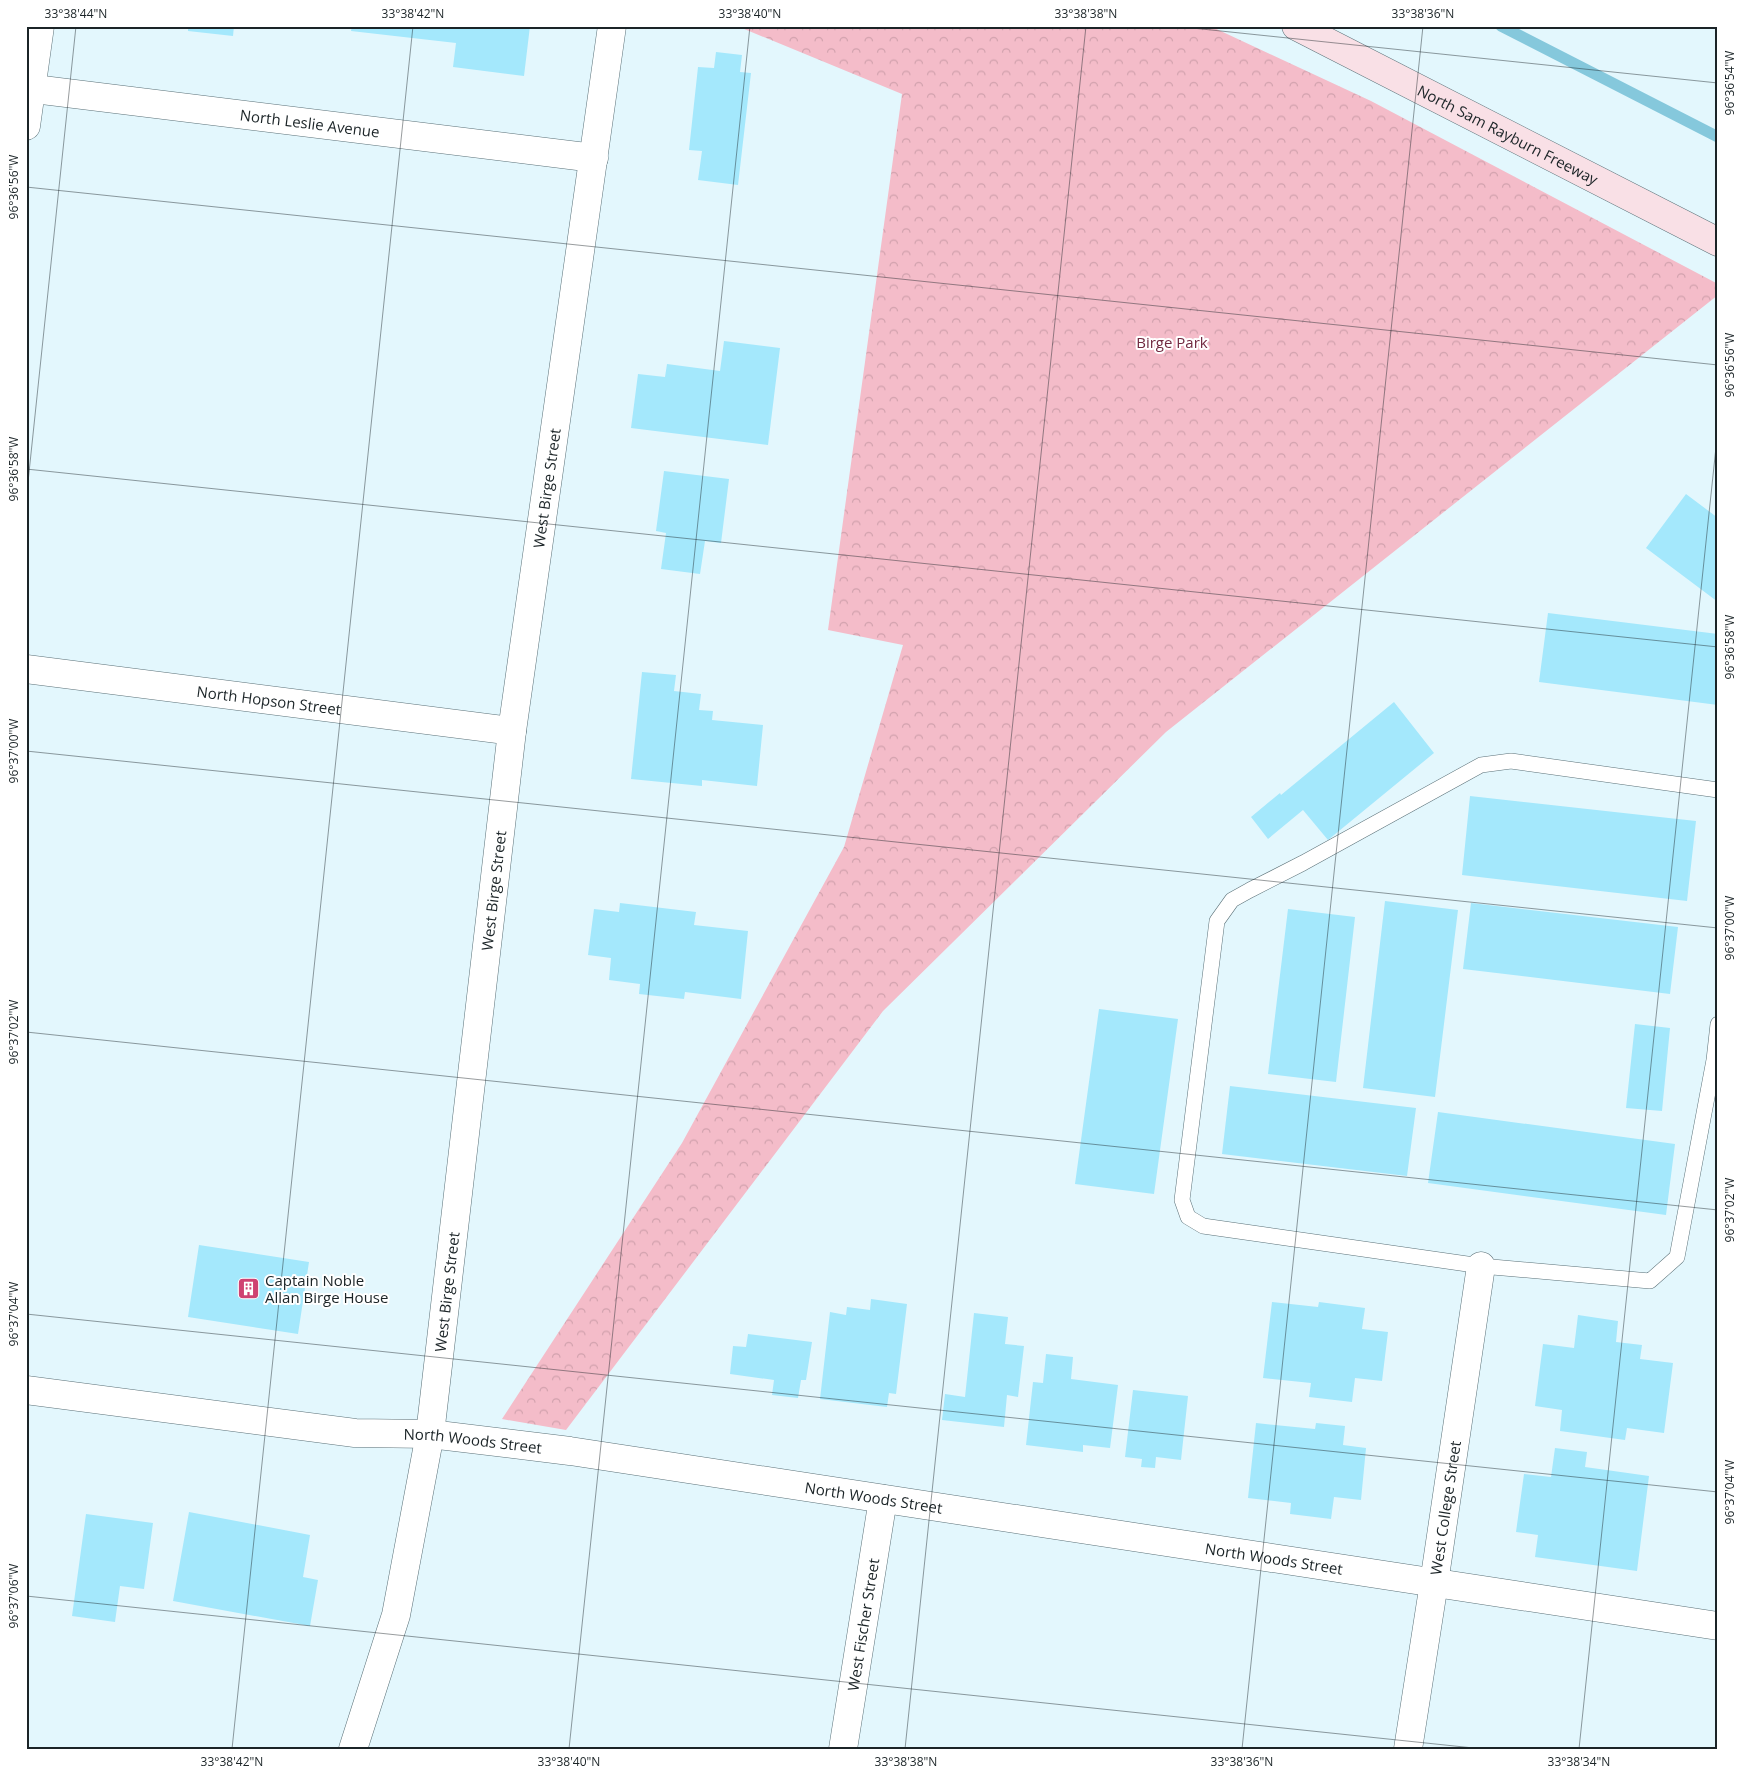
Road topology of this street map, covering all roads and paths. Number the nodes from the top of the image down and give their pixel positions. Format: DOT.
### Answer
graph roads {
  1 [pos="40,26"];
  2 [pos="612,26"];
  3 [pos="1296,26"];
  4 [pos="29,88"];
  5 [pos="26,126"];
  6 [pos="594,158"];
  7 [pos="1718,242"];
  8 [pos="26,669"];
  9 [pos="512,731"];
  10 [pos="1718,790"];
  11 [pos="1718,1024"];
  12 [pos="1481,1266"];
  13 [pos="26,1390"];
  14 [pos="430,1434"];
  15 [pos="883,1499"];
  16 [pos="1434,1583"];
  17 [pos="1718,1626"];
  18 [pos="353,1749"];
  19 [pos="843,1749"];
  20 [pos="1408,1749"];
  1 -- 4 [label="street"];
  2 -- 6 [label="street, West Birge Street"];
  3 -- 7 [label="main road, North Sam Rayburn Freeway"];
  4 -- 5 [label="street"];
  4 -- 6 [label="street, North Leslie Avenue"];
  6 -- 9 [label="street, West Birge Street"];
  8 -- 9 [label="street, North Hopson Street"];
  9 -- 14 [label="street, West Birge Street"];
  10 -- 12 [label="lane"];
  11 -- 12 [label="lane"];
  12 -- 16 [label="street, West College Street"];
  13 -- 14 [label="street, North Woods Street"];
  14 -- 15 [label="street, North Woods Street"];
  14 -- 18 [label="street, West Birge Street"];
  15 -- 16 [label="street, North Woods Street"];
  15 -- 19 [label="street, West Fischer Street"];
  16 -- 17 [label="street, North Woods Street"];
  16 -- 20 [label="street, West College Street"];
}
